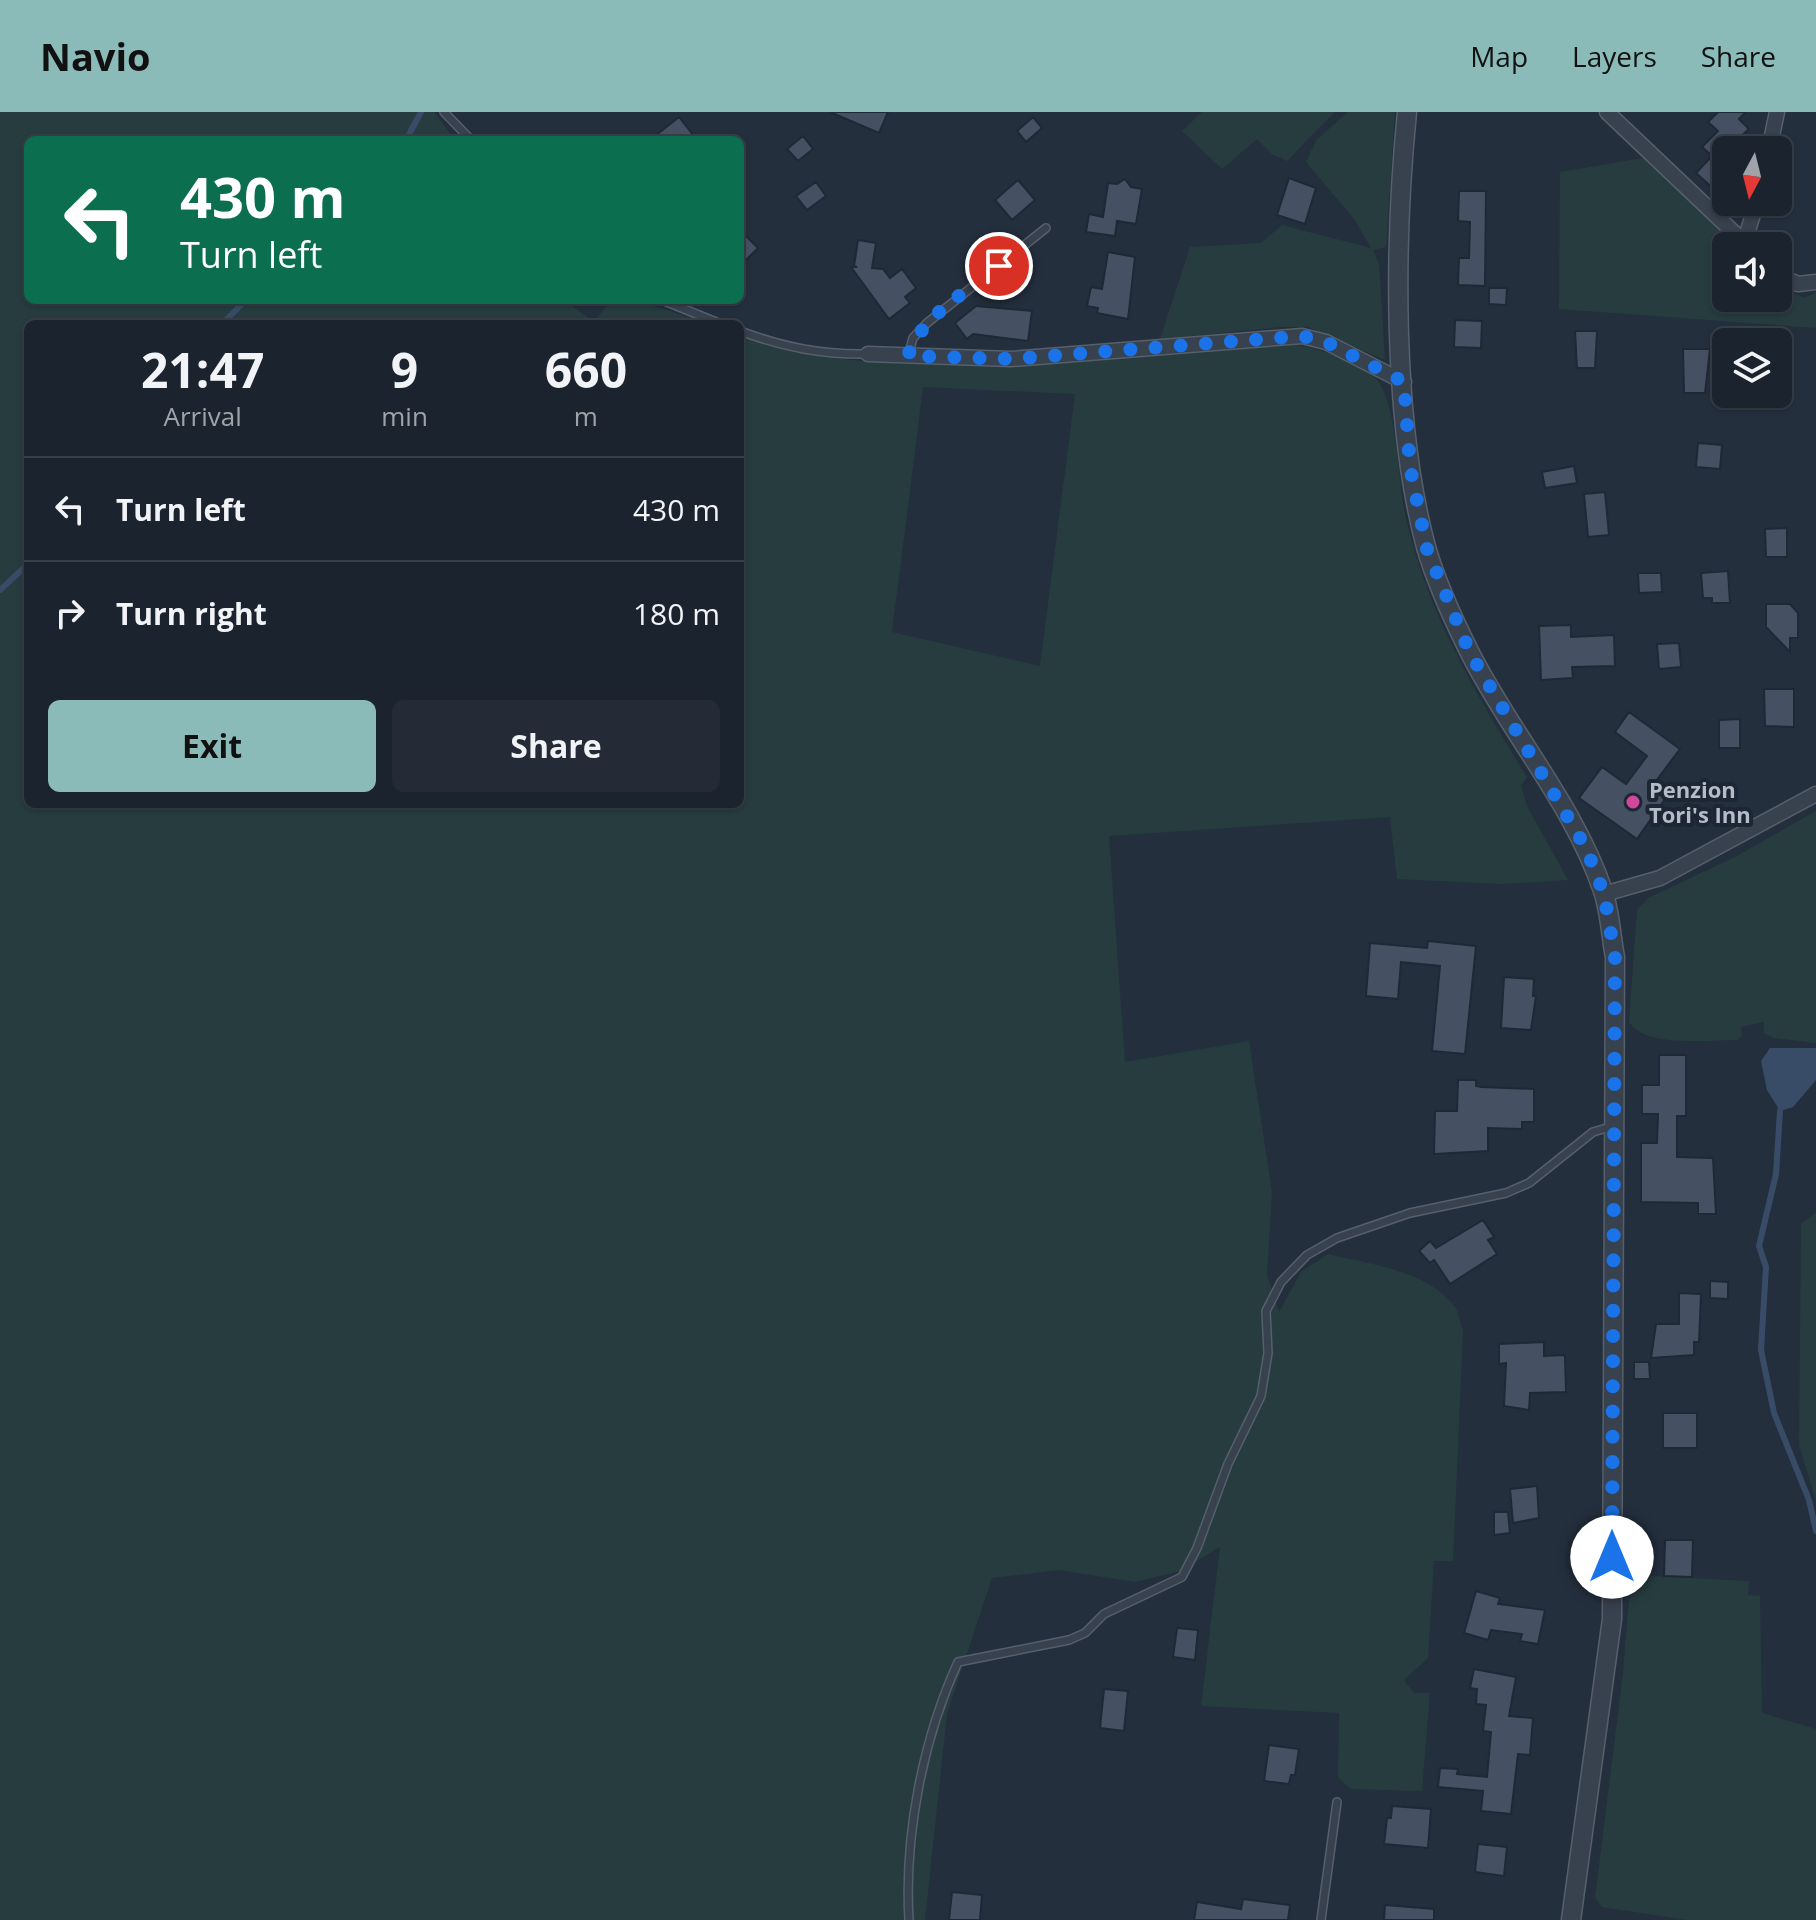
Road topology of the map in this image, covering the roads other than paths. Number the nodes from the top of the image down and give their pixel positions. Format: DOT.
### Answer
graph roads {
  1 [pos="444,112"];
  2 [pos="1407,112"];
  3 [pos="1607,112"];
  4 [pos="1777,112"];
  5 [pos="467,136"];
  6 [pos="1772,136"];
  7 [pos="1046,228"];
  8 [pos="1733,232"];
  9 [pos="1792,281"];
  10 [pos="1816,282"];
  11 [pos="672,304"];
  12 [pos="711,320"];
  13 [pos="744,332"];
  14 [pos="868,354"];
  15 [pos="908,356"];
  16 [pos="1404,382"];
  17 [pos="1816,794"];
  18 [pos="1604,894"];
  19 [pos="1614,1126"];
  20 [pos="1337,1802"];
  21 [pos="909,1920"];
  22 [pos="1321,1920"];
  23 [pos="1571,1920"];
  1 -- 5 [label="lane"];
  2 -- 16 [label="street"];
  3 -- 8 [label="street"];
  4 -- 6 [label="street"];
  7 -- 15 [label="lane"];
  9 -- 10 [label="street"];
  11 -- 12 [label="lane"];
  13 -- 14 [label="lane"];
  14 -- 15 [label="street"];
  15 -- 16 [label="street"];
  16 -- 18 [label="street"];
  17 -- 18 [label="street"];
  18 -- 19 [label="street"];
  19 -- 21 [label="lane"];
  19 -- 23 [label="street"];
  20 -- 22 [label="lane"];
}
